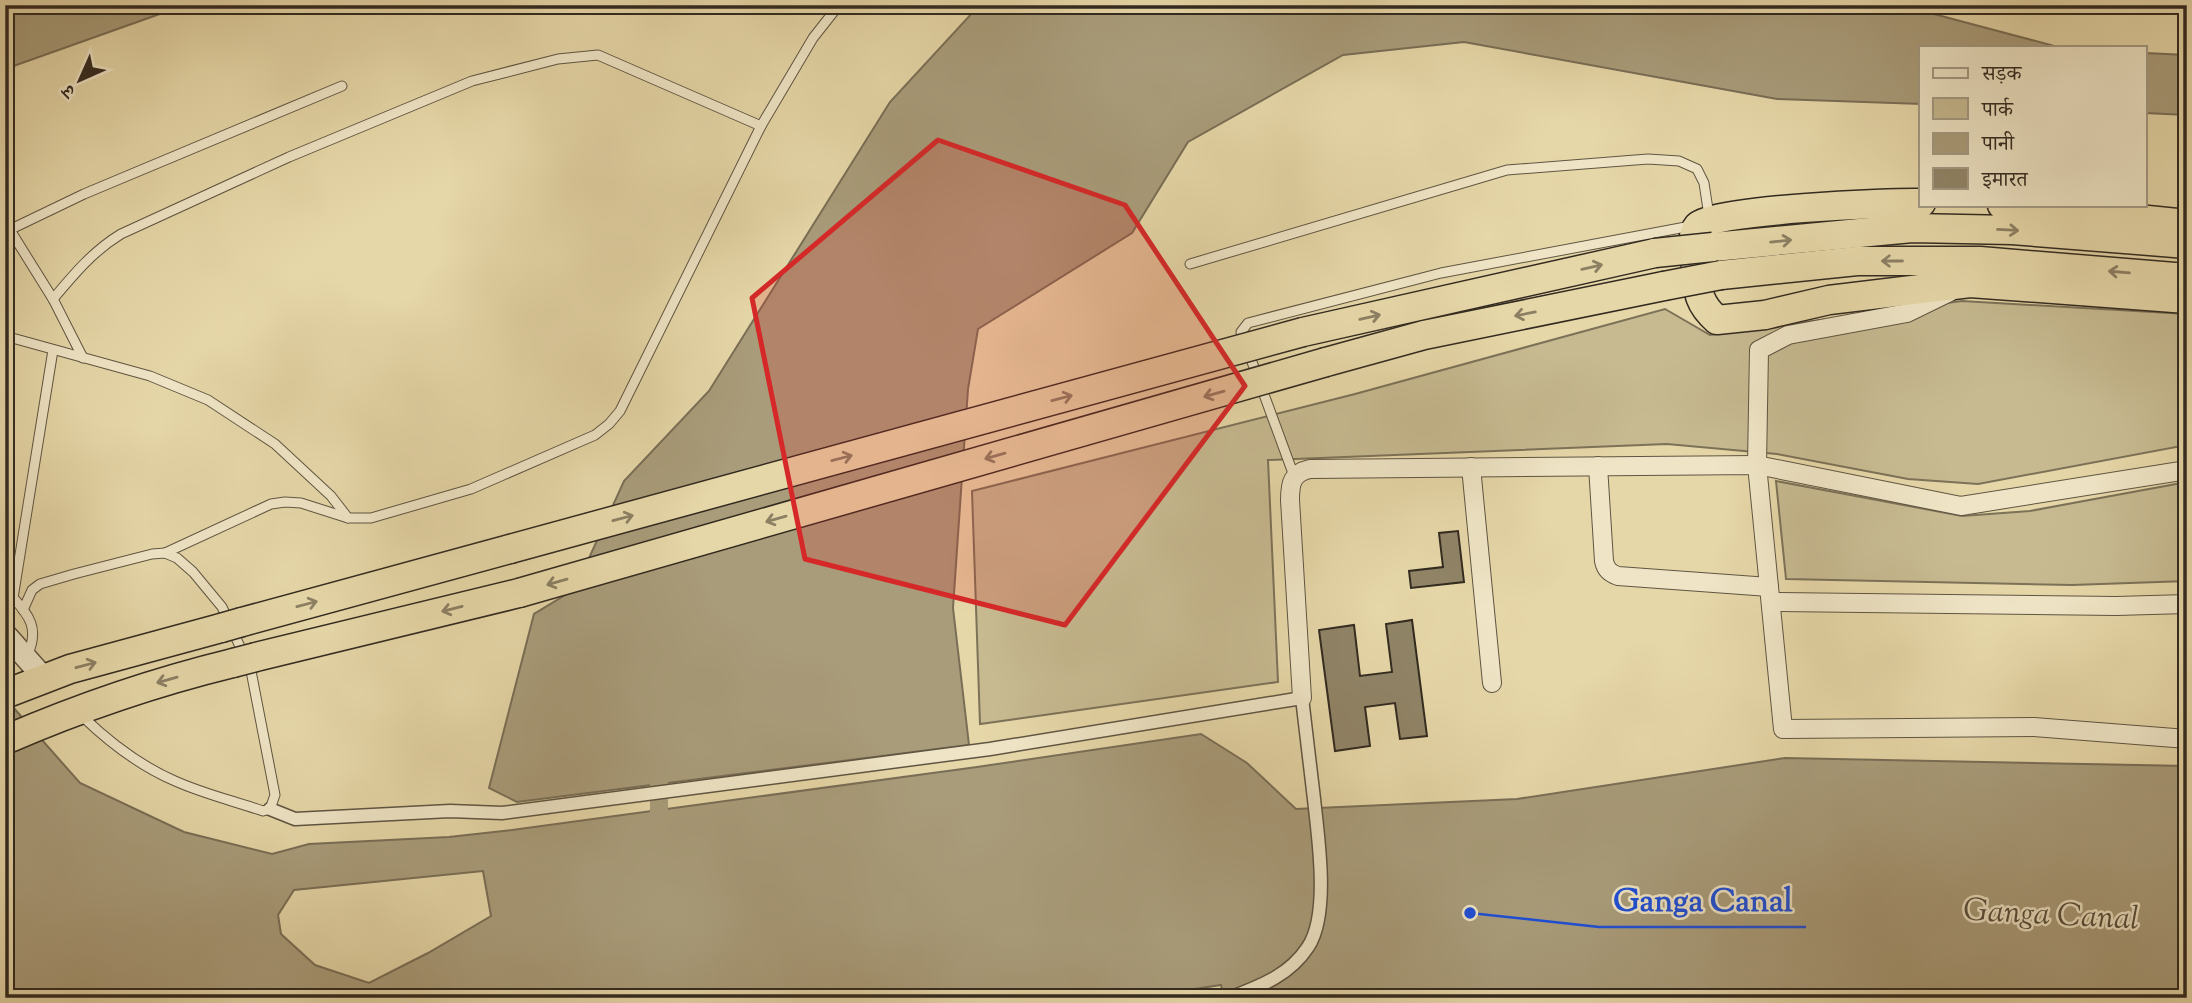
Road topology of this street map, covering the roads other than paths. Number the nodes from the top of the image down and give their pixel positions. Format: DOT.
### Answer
graph roads {
  1 [pos="839,5"];
  2 [pos="342,86"];
  3 [pos="761,126"];
  4 [pos="1919,202"];
  5 [pos="2012,206"];
  6 [pos="2187,224"];
  7 [pos="8,231"];
  8 [pos="1707,231"];
  9 [pos="2187,244"];
  10 [pos="1190,264"];
  11 [pos="2187,278"];
  12 [pos="1969,284"];
  13 [pos="53,299"];
  14 [pos="2187,299"];
  15 [pos="5,336"];
  16 [pos="52,350"];
  17 [pos="83,358"];
  18 [pos="1757,465"];
  19 [pos="1598,466"];
  20 [pos="1471,467"];
  21 [pos="2187,470"];
  22 [pos="1294,476"];
  23 [pos="348,519"];
  24 [pos="165,553"];
  25 [pos="5,588"];
  26 [pos="1770,595"];
  27 [pos="13,598"];
  28 [pos="2187,604"];
  29 [pos="23,610"];
  30 [pos="5,634"];
  31 [pos="24,679"];
  32 [pos="1492,683"];
  33 [pos="1302,698"];
  34 [pos="65,715"];
  35 [pos="2187,739"];
  36 [pos="5,740"];
  37 [pos="270,809"];
  38 [pos="1228,998"];
  1 -- 3 [label="lane"];
  2 -- 7 [label="lane"];
  3 -- 13 [label="lane"];
  3 -- 23 [label="lane"];
  4 -- 8 [label="highway"];
  5 -- 6 [label="highway"];
  7 -- 13 [label="lane"];
  8 -- 9 [label="highway, one-way"];
  8 -- 10 [label="lane"];
  8 -- 12 [label="highway"];
  8 -- 22 [label="lane"];
  31 -- 8 [label="highway, one-way, bridge"];
  11 -- 34 [label="highway, one-way, bridge"];
  12 -- 14 [label="highway"];
  12 -- 18 [label="street"];
  13 -- 17 [label="lane"];
  15 -- 16 [label="lane"];
  16 -- 17 [label="lane"];
  16 -- 27 [label="lane"];
  17 -- 23 [label="lane"];
  18 -- 19 [label="street"];
  18 -- 21 [label="street"];
  18 -- 26 [label="street"];
  19 -- 20 [label="street"];
  19 -- 26 [label="street"];
  20 -- 22 [label="street"];
  20 -- 32 [label="street"];
  22 -- 33 [label="street"];
  23 -- 24 [label="lane"];
  24 -- 29 [label="lane"];
  24 -- 37 [label="lane"];
  25 -- 27 [label="lane"];
  26 -- 28 [label="street"];
  26 -- 35 [label="street"];
  27 -- 29 [label="lane"];
  29 -- 31 [label="lane"];
  30 -- 31 [label="street"];
  33 -- 37 [label="street"];
  33 -- 38 [label="street"];
  34 -- 36 [label="highway"];
  34 -- 37 [label="lane"];
}
